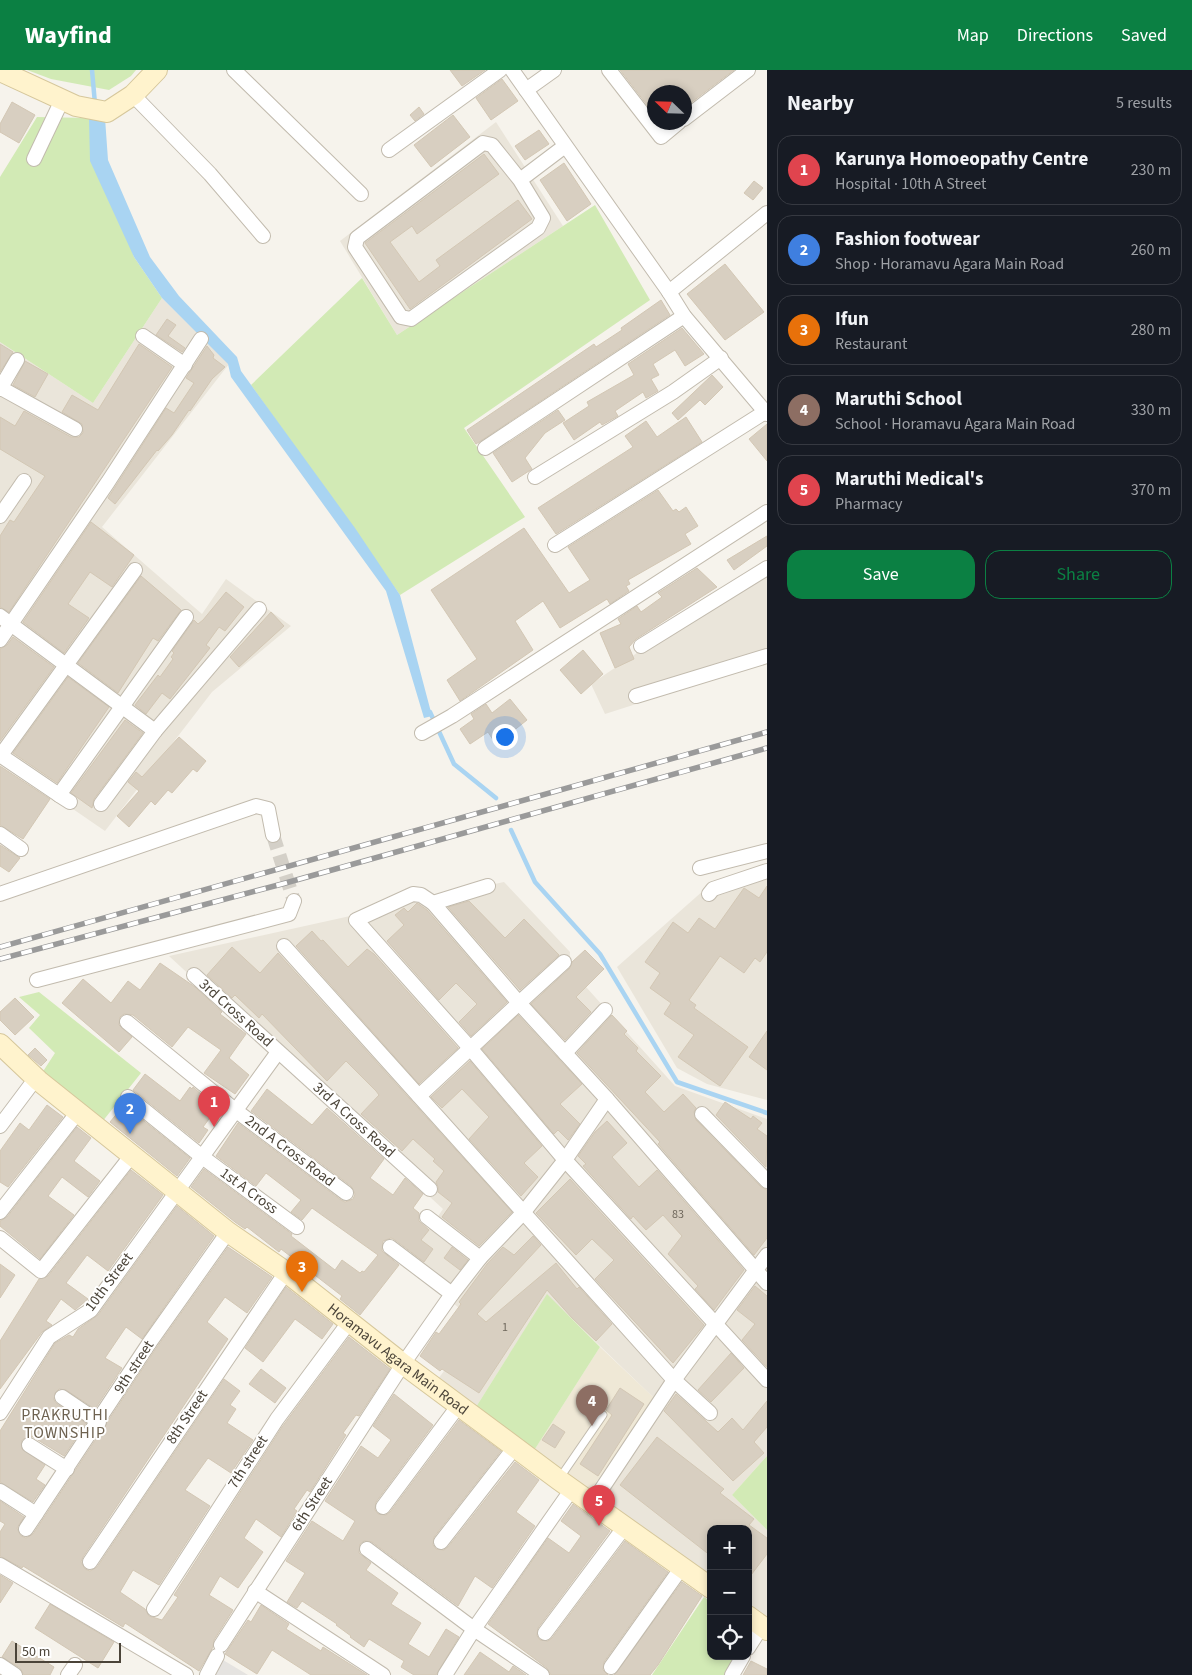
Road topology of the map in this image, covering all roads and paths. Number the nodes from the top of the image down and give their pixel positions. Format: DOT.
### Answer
graph roads {
  1 [pos="157,70"];
  2 [pos="234,70"];
  3 [pos="500,70"];
  4 [pos="512,70"];
  5 [pos="554,70"];
  6 [pos="609,70"];
  7 [pos="748,70"];
  8 [pos="0,71"];
  9 [pos="526,90"];
  10 [pos="133,95"];
  11 [pos="62,100"];
  12 [pos="692,113"];
  13 [pos="647,120"];
  14 [pos="655,130"];
  15 [pos="669,130"];
  16 [pos="565,146"];
  17 [pos="388,150"];
  18 [pos="34,159"];
  19 [pos="520,180"];
  20 [pos="361,194"];
  21 [pos="767,213"];
  22 [pos="263,236"];
  23 [pos="669,292"];
  24 [pos="684,316"];
  25 [pos="143,336"];
  26 [pos="201,339"];
  27 [pos="721,358"];
  28 [pos="18,360"];
  29 [pos="186,365"];
  30 [pos="0,389"];
  31 [pos="766,413"];
  32 [pos="75,429"];
  33 [pos="485,448"];
  34 [pos="535,478"];
  35 [pos="24,481"];
  36 [pos="767,512"];
  37 [pos="0,516"];
  38 [pos="555,545"];
  39 [pos="767,568"];
  40 [pos="134,570"];
  41 [pos="259,609"];
  42 [pos="186,617"];
  43 [pos="6,620"];
  44 [pos="0,640"];
  45 [pos="642,646"];
  46 [pos="767,656"];
  47 [pos="64,666"];
  48 [pos="636,696"];
  49 [pos="121,706"];
  50 [pos="155,731"];
  51 [pos="422,733"];
  52 [pos="0,755"];
  53 [pos="101,804"];
  54 [pos="0,834"];
  55 [pos="273,835"];
  56 [pos="21,848"];
  57 [pos="767,851"];
  58 [pos="700,868"];
  59 [pos="767,871"];
  60 [pos="488,886"];
  61 [pos="0,894"];
  62 [pos="709,894"];
  63 [pos="294,901"];
  64 [pos="433,903"];
  65 [pos="284,946"];
  66 [pos="564,962"];
  67 [pos="194,975"];
  68 [pos="37,980"];
  69 [pos="519,1003"];
  70 [pos="605,1010"];
  71 [pos="127,1022"];
  72 [pos="0,1044"];
  73 [pos="471,1049"];
  74 [pos="278,1052"];
  75 [pos="564,1053"];
  76 [pos="36,1078"];
  77 [pos="419,1096"];
  78 [pos="128,1098"];
  79 [pos="607,1099"];
  80 [pos="235,1110"];
  81 [pos="78,1112"];
  82 [pos="702,1114"];
  83 [pos="0,1126"];
  84 [pos="132,1155"];
  85 [pos="201,1156"];
  86 [pos="565,1160"];
  87 [pos="767,1181"];
  88 [pos="430,1189"];
  89 [pos="176,1190"];
  90 [pos="346,1192"];
  91 [pos="0,1212"];
  92 [pos="523,1213"];
  93 [pos="427,1217"];
  94 [pos="297,1227"];
  95 [pos="228,1232"];
  96 [pos="0,1238"];
  97 [pos="390,1247"];
  98 [pos="767,1255"];
  99 [pos="480,1258"];
  100 [pos="755,1268"];
  101 [pos="286,1272"];
  102 [pos="767,1283"];
  103 [pos="452,1294"];
  104 [pos="350,1321"];
  105 [pos="715,1323"];
  106 [pos="403,1364"];
  107 [pos="674,1380"];
  108 [pos="767,1380"];
  109 [pos="62,1397"];
  110 [pos="459,1405"];
  111 [pos="0,1413"];
  112 [pos="710,1413"];
  113 [pos="603,1415"];
  114 [pos="99,1422"];
  115 [pos="29,1445"];
  116 [pos="515,1447"];
  117 [pos="67,1469"];
  118 [pos="566,1484"];
  119 [pos="0,1490"];
  120 [pos="593,1502"];
  121 [pos="383,1508"];
  122 [pos="36,1514"];
  123 [pos="626,1525"];
  124 [pos="26,1529"];
  125 [pos="441,1542"];
  126 [pos="367,1549"];
  127 [pos="90,1562"];
  128 [pos="0,1565"];
  129 [pos="682,1567"];
  130 [pos="707,1585"];
  131 [pos="255,1591"];
  132 [pos="154,1609"];
  133 [pos="759,1624"];
  134 [pos="474,1629"];
  135 [pos="545,1634"];
  136 [pos="752,1639"];
  137 [pos="741,1660"];
  138 [pos="0,1665"];
  139 [pos="611,1667"];
  140 [pos="15,1675"];
  141 [pos="186,1675"];
  142 [pos="208,1675"];
  143 [pos="383,1675"];
  144 [pos="445,1675"];
  145 [pos="542,1675"];
  146 [pos="732,1675"];
  1 -- 10 [label="street"];
  2 -- 20 [label="street"];
  3 -- 17 [label="street"];
  4 -- 9 [label="street"];
  5 -- 9 [label="street"];
  6 -- 13 [label="street"];
  7 -- 12 [label="street"];
  8 -- 11 [label="street"];
  9 -- 16 [label="street"];
  10 -- 11 [label="street"];
  10 -- 22 [label="street"];
  11 -- 18 [label="street"];
  14 -- 15 [label="street"];
  16 -- 19 [label="street"];
  16 -- 23 [label="street"];
  19 -- 19 [label="street"];
  21 -- 23 [label="street"];
  23 -- 24 [label="street"];
  24 -- 27 [label="street"];
  24 -- 33 [label="street"];
  25 -- 29 [label="street"];
  26 -- 29 [label="street"];
  27 -- 31 [label="street"];
  27 -- 34 [label="street"];
  28 -- 30 [label="street"];
  29 -- 43 [label="street"];
  30 -- 32 [label="street"];
  31 -- 38 [label="street"];
  35 -- 37 [label="street"];
  36 -- 51 [label="street"];
  39 -- 45 [label="street"];
  40 -- 47 [label="street"];
  41 -- 50 [label="street"];
  42 -- 49 [label="street"];
  43 -- 44 [label="street"];
  43 -- 47 [label="street"];
  46 -- 48 [label="street"];
  47 -- 49 [label="street"];
  47 -- 52 [label="street"];
  49 -- 50 [label="street"];
  49 -- 52 [label="street"];
  50 -- 53 [label="street"];
  54 -- 56 [label="street"];
  55 -- 61 [label="street"];
  57 -- 58 [label="street"];
  59 -- 62 [label="street"];
  60 -- 64 [label="street"];
  63 -- 68 [label="street"];
  64 -- 69 [label="street"];
  64 -- 73 [label="street"];
  65 -- 77 [label="street"];
  66 -- 69 [label="street"];
  67 -- 74 [label="street, 3rd Cross Road"];
  69 -- 73 [label="street"];
  69 -- 75 [label="street"];
  70 -- 75 [label="street"];
  71 -- 80 [label="street, 2nd A Cross Road"];
  72 -- 76 [label="street, Horamavu Agara Main Road"];
  73 -- 77 [label="street"];
  73 -- 86 [label="street"];
  74 -- 80 [label="street, 10th Street"];
  74 -- 88 [label="street, 3rd A Cross Road"];
  75 -- 79 [label="street"];
  76 -- 81 [label="street, Horamavu Agara Main Road"];
  76 -- 83 [label="street"];
  77 -- 92 [label="street"];
  78 -- 85 [label="street, 1st A Cross"];
  79 -- 86 [label="street, 6th Street"];
  79 -- 100 [label="street"];
  80 -- 85 [label="street, 10th Street"];
  80 -- 90 [label="street, 2nd A Cross Road"];
  81 -- 84 [label="street, Horamavu Agara Main Road"];
  81 -- 91 [label="street"];
  82 -- 87 [label="street"];
  84 -- 89 [label="street, Horamavu Agara Main Road"];
  84 -- 96 [label="street"];
  85 -- 89 [label="street, 10th Street"];
  85 -- 94 [label="street, 1st A Cross"];
  86 -- 92 [label="street, 6th Street"];
  86 -- 105 [label="street"];
  89 -- 95 [label="street, Horamavu Agara Main Road"];
  89 -- 111 [label="street, 10th Street"];
  92 -- 99 [label="street, 6th Street"];
  92 -- 107 [label="street"];
  93 -- 99 [label="street"];
  95 -- 101 [label="street, Horamavu Agara Main Road"];
  95 -- 114 [label="street, 9th street"];
  97 -- 103 [label="street"];
  98 -- 100 [label="street"];
  99 -- 103 [label="street, 6th Street"];
  100 -- 102 [label="street"];
  100 -- 105 [label="street"];
  101 -- 104 [label="street, Horamavu Agara Main Road"];
  101 -- 127 [label="street, 8th Street"];
  103 -- 106 [label="street, 6th Street"];
  104 -- 106 [label="street, Horamavu Agara Main Road"];
  104 -- 132 [label="street, 7th street"];
  105 -- 107 [label="street"];
  105 -- 108 [label="street"];
  106 -- 110 [label="street, Horamavu Agara Main Road"];
  106 -- 131 [label="street, 6th Street"];
  107 -- 112 [label="street"];
  107 -- 120 [label="street"];
  109 -- 114 [label="street"];
  110 -- 116 [label="street, Horamavu Agara Main Road"];
  110 -- 121 [label="street"];
  113 -- 118 [label="lane"];
  114 -- 117 [label="street, 9th street"];
  115 -- 117 [label="street"];
  116 -- 118 [label="street, Horamavu Agara Main Road"];
  116 -- 125 [label="street"];
  117 -- 122 [label="street, 9th street"];
  118 -- 120 [label="street, Horamavu Agara Main Road"];
  118 -- 134 [label="street"];
  119 -- 122 [label="street"];
  120 -- 123 [label="street, Horamavu Agara Main Road"];
  122 -- 124 [label="street, 9th street"];
  123 -- 129 [label="street, Horamavu Agara Main Road"];
  123 -- 135 [label="street"];
  126 -- 134 [label="street"];
  128 -- 141 [label="street"];
  129 -- 130 [label="street, Horamavu Agara Main Road"];
  129 -- 139 [label="street"];
  131 -- 142 [label="street, 6th Street"];
  131 -- 143 [label="street"];
  133 -- 136 [label="street"];
  134 -- 144 [label="street"];
  134 -- 145 [label="street"];
  137 -- 146 [label="street"];
  138 -- 140 [label="street"];
}
